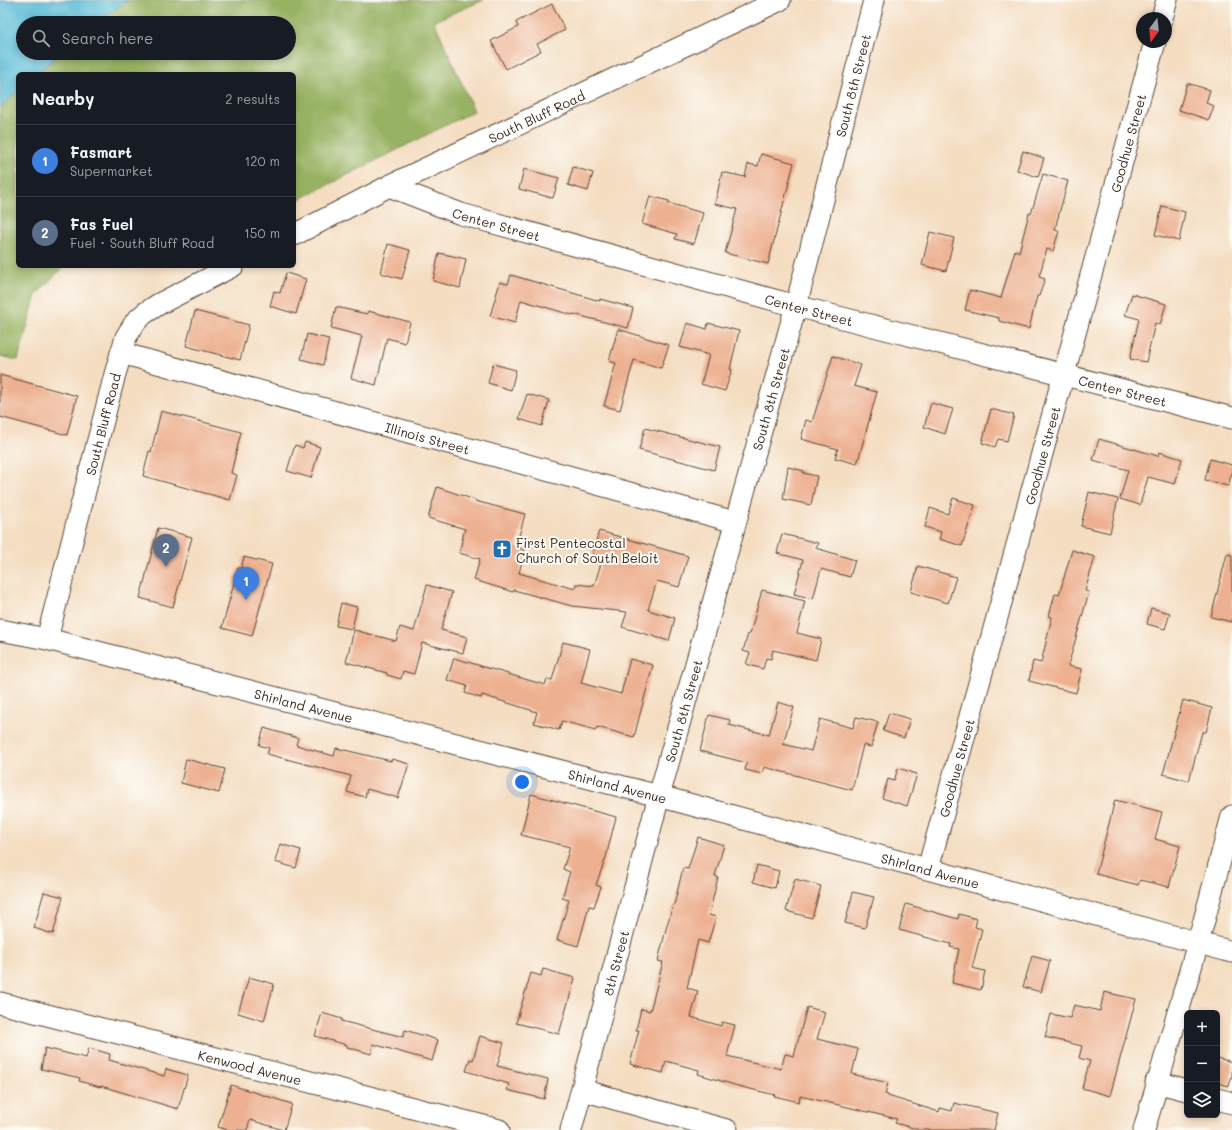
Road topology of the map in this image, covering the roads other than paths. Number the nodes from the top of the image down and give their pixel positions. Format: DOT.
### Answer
graph roads {
  1 [pos="780,0"];
  2 [pos="874,0"];
  3 [pos="1167,0"];
  4 [pos="1164,12"];
  5 [pos="1154,48"];
  6 [pos="389,186"];
  7 [pos="296,234"];
  8 [pos="229,268"];
  9 [pos="796,306"];
  10 [pos="121,353"];
  11 [pos="1064,374"];
  12 [pos="1232,418"];
  13 [pos="735,522"];
  14 [pos="0,630"];
  15 [pos="47,639"];
  16 [pos="660,796"];
  17 [pos="1232,816"];
  18 [pos="928,869"];
  19 [pos="1198,943"];
  20 [pos="1232,952"];
  21 [pos="0,1003"];
  22 [pos="1156,1082"];
  23 [pos="1184,1089"];
  24 [pos="582,1090"];
  25 [pos="1220,1100"];
  26 [pos="1232,1103"];
  27 [pos="499,1130"];
  28 [pos="571,1130"];
  29 [pos="727,1130"];
  30 [pos="1144,1130"];
  1 -- 6 [label="street, South Bluff Road"];
  2 -- 9 [label="street, South 8th Street"];
  3 -- 4 [label="street"];
  5 -- 11 [label="street, Goodhue Street"];
  6 -- 7 [label="street, South Bluff Road"];
  6 -- 9 [label="street, Center Street"];
  8 -- 10 [label="street, South Bluff Road"];
  9 -- 11 [label="street, Center Street"];
  9 -- 13 [label="street, South 8th Street"];
  10 -- 13 [label="street, Illinois Street"];
  10 -- 15 [label="street, South Bluff Road"];
  11 -- 12 [label="street, Center Street"];
  11 -- 18 [label="street, Goodhue Street"];
  13 -- 16 [label="street, South 8th Street"];
  14 -- 15 [label="street, Shirland Avenue"];
  15 -- 16 [label="street, Shirland Avenue"];
  16 -- 18 [label="street, Shirland Avenue"];
  16 -- 24 [label="street, 8th Street"];
  17 -- 19 [label="street"];
  18 -- 19 [label="street, Shirland Avenue"];
  19 -- 20 [label="street, Shirland Avenue"];
  19 -- 22 [label="street"];
  21 -- 27 [label="street, Kenwood Avenue"];
  22 -- 23 [label="street"];
  22 -- 30 [label="street"];
  24 -- 28 [label="street, 8th Street"];
  24 -- 29 [label="street"];
  25 -- 26 [label="street"];
}
